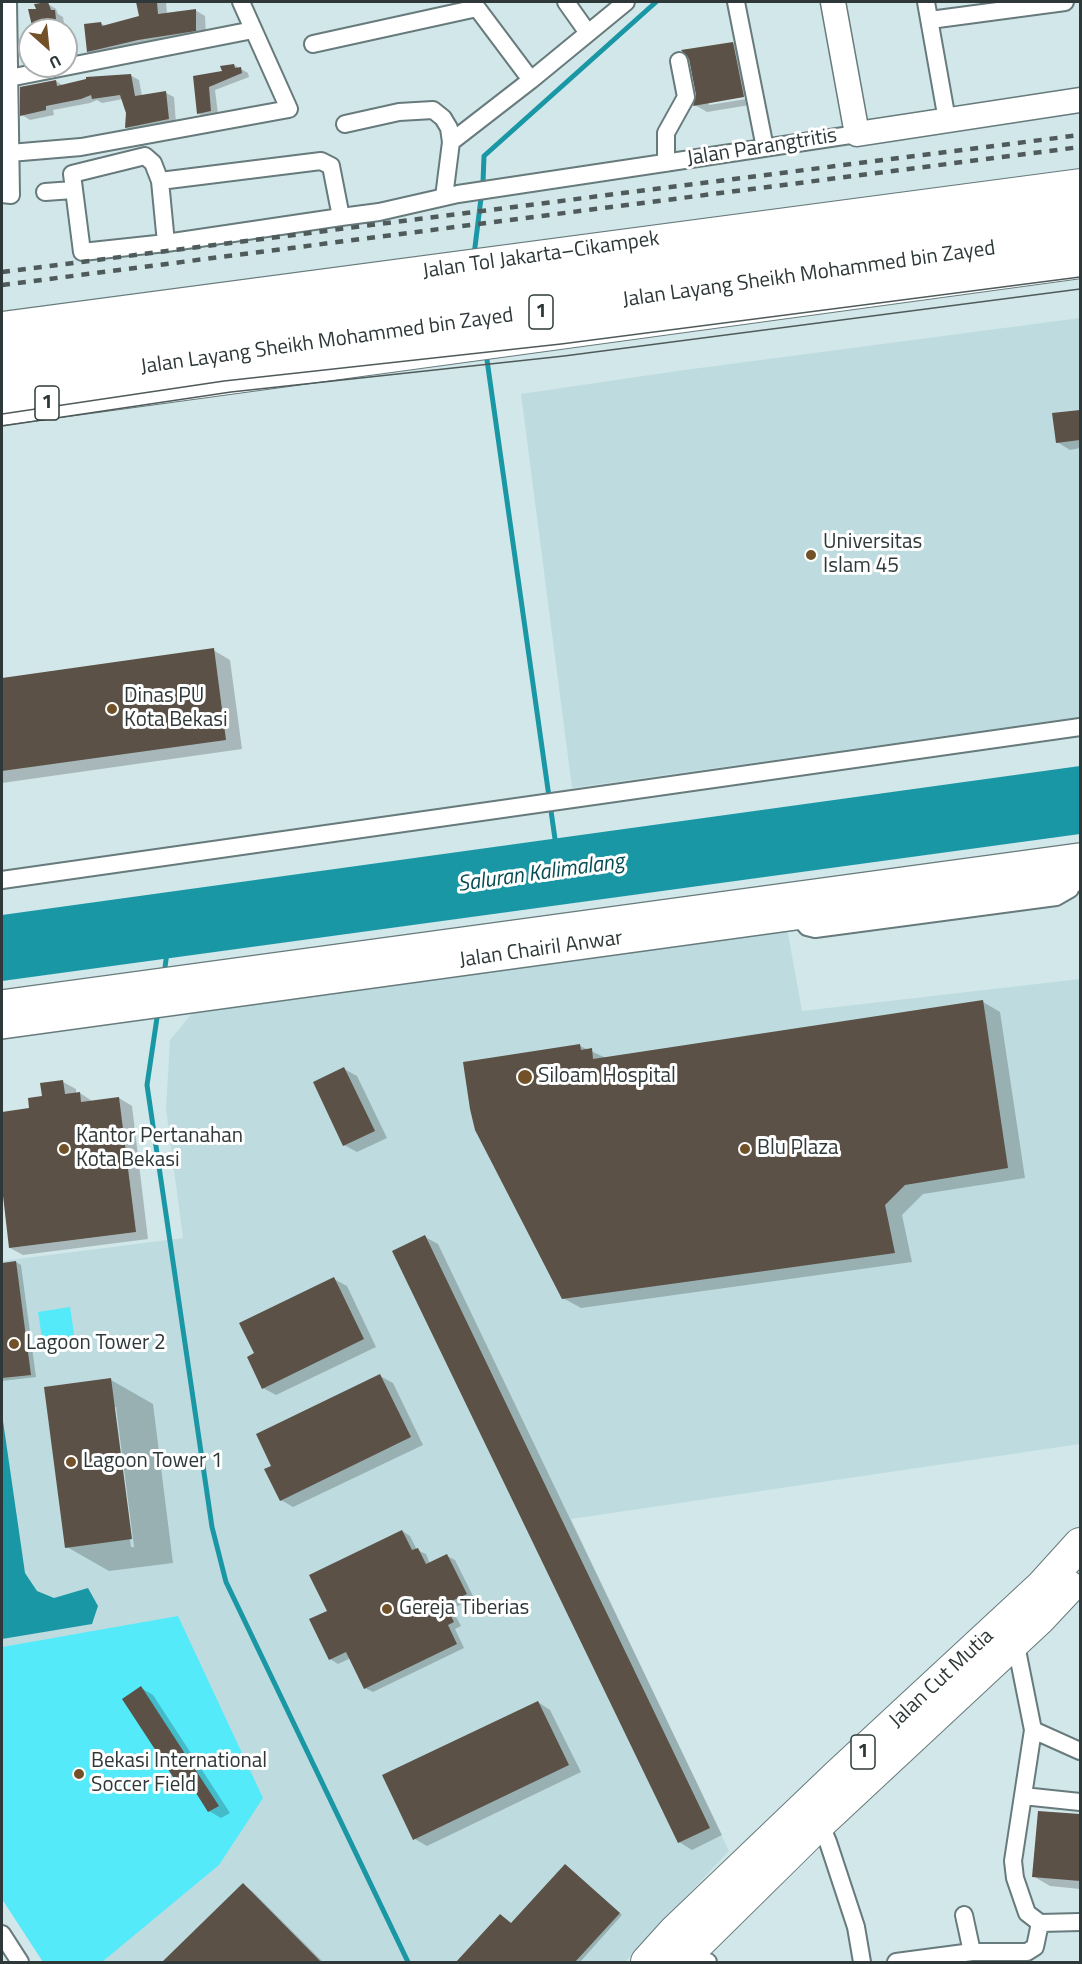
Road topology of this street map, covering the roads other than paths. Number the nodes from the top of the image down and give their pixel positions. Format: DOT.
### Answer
graph roads {
  1 [pos="241,2"];
  2 [pos="566,2"];
  3 [pos="626,2"];
  4 [pos="736,2"];
  5 [pos="833,2"];
  6 [pos="927,2"];
  7 [pos="1065,2"];
  8 [pos="14,3"];
  9 [pos="930,20"];
  10 [pos="253,30"];
  11 [pos="588,33"];
  12 [pos="5,37"];
  13 [pos="313,44"];
  14 [pos="679,61"];
  15 [pos="9,78"];
  16 [pos="531,80"];
  17 [pos="1080,100"];
  18 [pos="6,120"];
  19 [pos="947,120"];
  20 [pos="345,124"];
  21 [pos="857,134"];
  22 [pos="451,142"];
  23 [pos="765,148"];
  24 [pos="10,153"];
  25 [pos="666,163"];
  26 [pos="160,181"];
  27 [pos="1080,185"];
  28 [pos="73,190"];
  29 [pos="45,192"];
  30 [pos="6,195"];
  31 [pos="451,195"];
  32 [pos="1080,214"];
  33 [pos="341,217"];
  34 [pos="1080,238"];
  35 [pos="166,243"];
  36 [pos="1080,262"];
  37 [pos="2,328"];
  38 [pos="2,358"];
  39 [pos="2,386"];
  40 [pos="93,396"];
  41 [pos="2,409"];
  42 [pos="2,425"];
  43 [pos="1080,727"];
  44 [pos="1077,871"];
  45 [pos="2,880"];
  46 [pos="796,906"];
  47 [pos="122,997"];
  48 [pos="2,1004"];
  49 [pos="2,1025"];
  50 [pos="1080,1544"];
  51 [pos="1080,1576"];
  52 [pos="1015,1640"];
  53 [pos="1033,1730"];
  54 [pos="1080,1751"];
  55 [pos="1023,1796"];
  56 [pos="1080,1802"];
  57 [pos="820,1823"];
  58 [pos="964,1915"];
  59 [pos="1080,1922"];
  60 [pos="1040,1923"];
  61 [pos="3,1941"];
  62 [pos="972,1952"];
  63 [pos="690,1961"];
  64 [pos="20,1962"];
  65 [pos="646,1962"];
  66 [pos="862,1962"];
  67 [pos="896,1962"];
  1 -- 10 [label="street"];
  2 -- 11 [label="street"];
  3 -- 11 [label="street"];
  4 -- 23 [label="street"];
  5 -- 21 [label="street"];
  6 -- 9 [label="street"];
  7 -- 9 [label="street"];
  8 -- 12 [label="street"];
  9 -- 19 [label="street"];
  10 -- 15 [label="street"];
  10 -- 24 [label="street"];
  11 -- 16 [label="street"];
  12 -- 15 [label="street"];
  13 -- 16 [label="street"];
  14 -- 25 [label="street"];
  15 -- 18 [label="street"];
  16 -- 22 [label="street"];
  17 -- 19 [label="street, Jalan Parangtritis"];
  18 -- 24 [label="street"];
  19 -- 21 [label="street, Jalan Parangtritis"];
  20 -- 22 [label="street"];
  21 -- 23 [label="street, Jalan Parangtritis"];
  22 -- 31 [label="street"];
  23 -- 25 [label="street, Jalan Parangtritis"];
  24 -- 30 [label="street"];
  25 -- 31 [label="street, Jalan Parangtritis"];
  26 -- 28 [label="street"];
  26 -- 33 [label="street"];
  26 -- 35 [label="street"];
  27 -- 37 [label="highway, Jalan Tol Jakarta–Cikampek"];
  28 -- 29 [label="street"];
  28 -- 35 [label="street, Jalan Parangtritis"];
  31 -- 33 [label="street, Jalan Parangtritis"];
  32 -- 38 [label="highway, Jalan Layang Sheikh Mohammed bin Zayed / 1"];
  33 -- 35 [label="street, Jalan Parangtritis"];
  34 -- 39 [label="highway, Jalan Layang Sheikh Mohammed bin Zayed / 1"];
  36 -- 40 [label="highway, 1"];
  40 -- 41 [label="highway, 1"];
  40 -- 42 [label="highway"];
  43 -- 45 [label="street"];
  44 -- 46 [label="main road, Jalan Chairil Anwar"];
  44 -- 46 [label="street"];
  46 -- 47 [label="main road, Jalan Chairil Anwar"];
  47 -- 48 [label="main road, Jalan Chairil Anwar"];
  47 -- 49 [label="main road, Jalan Chairil Anwar"];
  50 -- 65 [label="highway, Jalan Cut Mutia / 1"];
  51 -- 52 [label="highway, Jalan Cut Mutia / 1"];
  52 -- 53 [label="street"];
  52 -- 57 [label="highway, Jalan Cut Mutia / 1"];
  53 -- 54 [label="street"];
  53 -- 55 [label="street"];
  55 -- 56 [label="street"];
  55 -- 60 [label="street"];
  57 -- 63 [label="highway, Jalan Cut Mutia / 1"];
  57 -- 66 [label="street"];
  58 -- 62 [label="street"];
  59 -- 60 [label="street"];
  60 -- 62 [label="street"];
  61 -- 64 [label="street"];
  62 -- 67 [label="street"];
}
